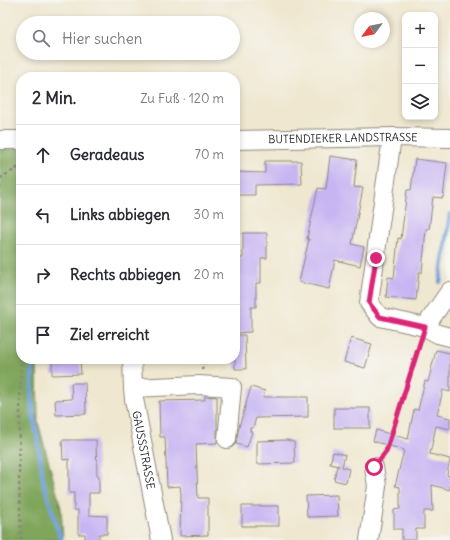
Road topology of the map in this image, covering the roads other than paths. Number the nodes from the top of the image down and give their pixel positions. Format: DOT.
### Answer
graph roads {
  1 [pos="392,137"];
  2 [pos="450,138"];
  3 [pos="0,140"];
  4 [pos="16,140"];
  5 [pos="240,140"];
  6 [pos="450,290"];
  7 [pos="425,327"];
  8 [pos="450,338"];
  9 [pos="132,364"];
  10 [pos="133,388"];
  11 [pos="227,440"];
  12 [pos="374,467"];
  13 [pos="161,540"];
  14 [pos="369,540"];
  1 -- 2 [label="street, BUTENDIEKER LANDSTRASSE"];
  1 -- 5 [label="street, BUTENDIEKER LANDSTRASSE"];
  1 -- 7 [label="street"];
  3 -- 4 [label="street"];
  6 -- 7 [label="street"];
  7 -- 8 [label="street"];
  9 -- 10 [label="street, GAUSSSTRASSE"];
  10 -- 11 [label="street"];
  10 -- 13 [label="street, GAUSSSTRASSE"];
  12 -- 14 [label="street"];
}
